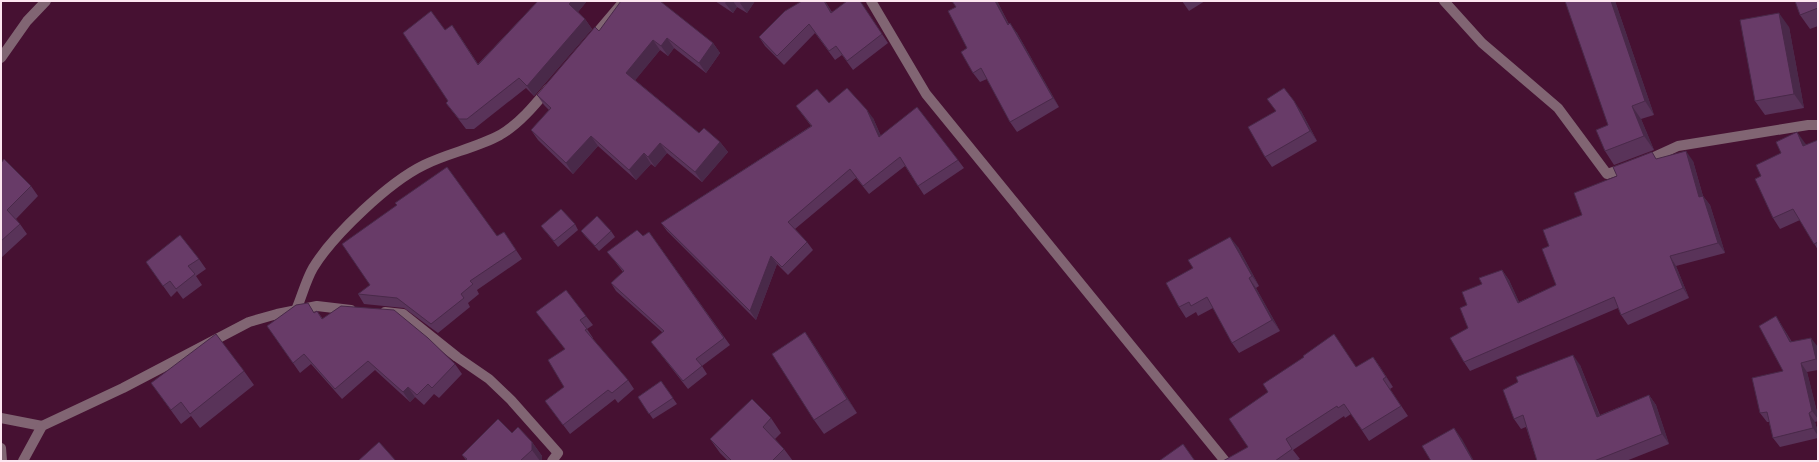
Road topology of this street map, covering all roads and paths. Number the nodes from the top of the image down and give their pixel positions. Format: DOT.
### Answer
graph roads {
  1 [pos="46,1"];
  2 [pos="624,1"];
  3 [pos="871,1"];
  4 [pos="1444,1"];
  5 [pos="583,49"];
  6 [pos="1,58"];
  7 [pos="553,84"];
  8 [pos="1818,125"];
  9 [pos="296,310"];
  10 [pos="1,418"];
  11 [pos="42,426"];
  12 [pos="1,448"];
  13 [pos="2,461"];
  14 [pos="23,461"];
  15 [pos="552,461"];
  16 [pos="1226,461"];
  1 -- 6 [label="street"];
  2 -- 5 [label="street"];
  3 -- 16 [label="street"];
  4 -- 8 [label="street"];
  7 -- 9 [label="street"];
  9 -- 11 [label="street"];
  9 -- 15 [label="street"];
  10 -- 11 [label="street"];
  11 -- 14 [label="street"];
  12 -- 13 [label="street"];
}
